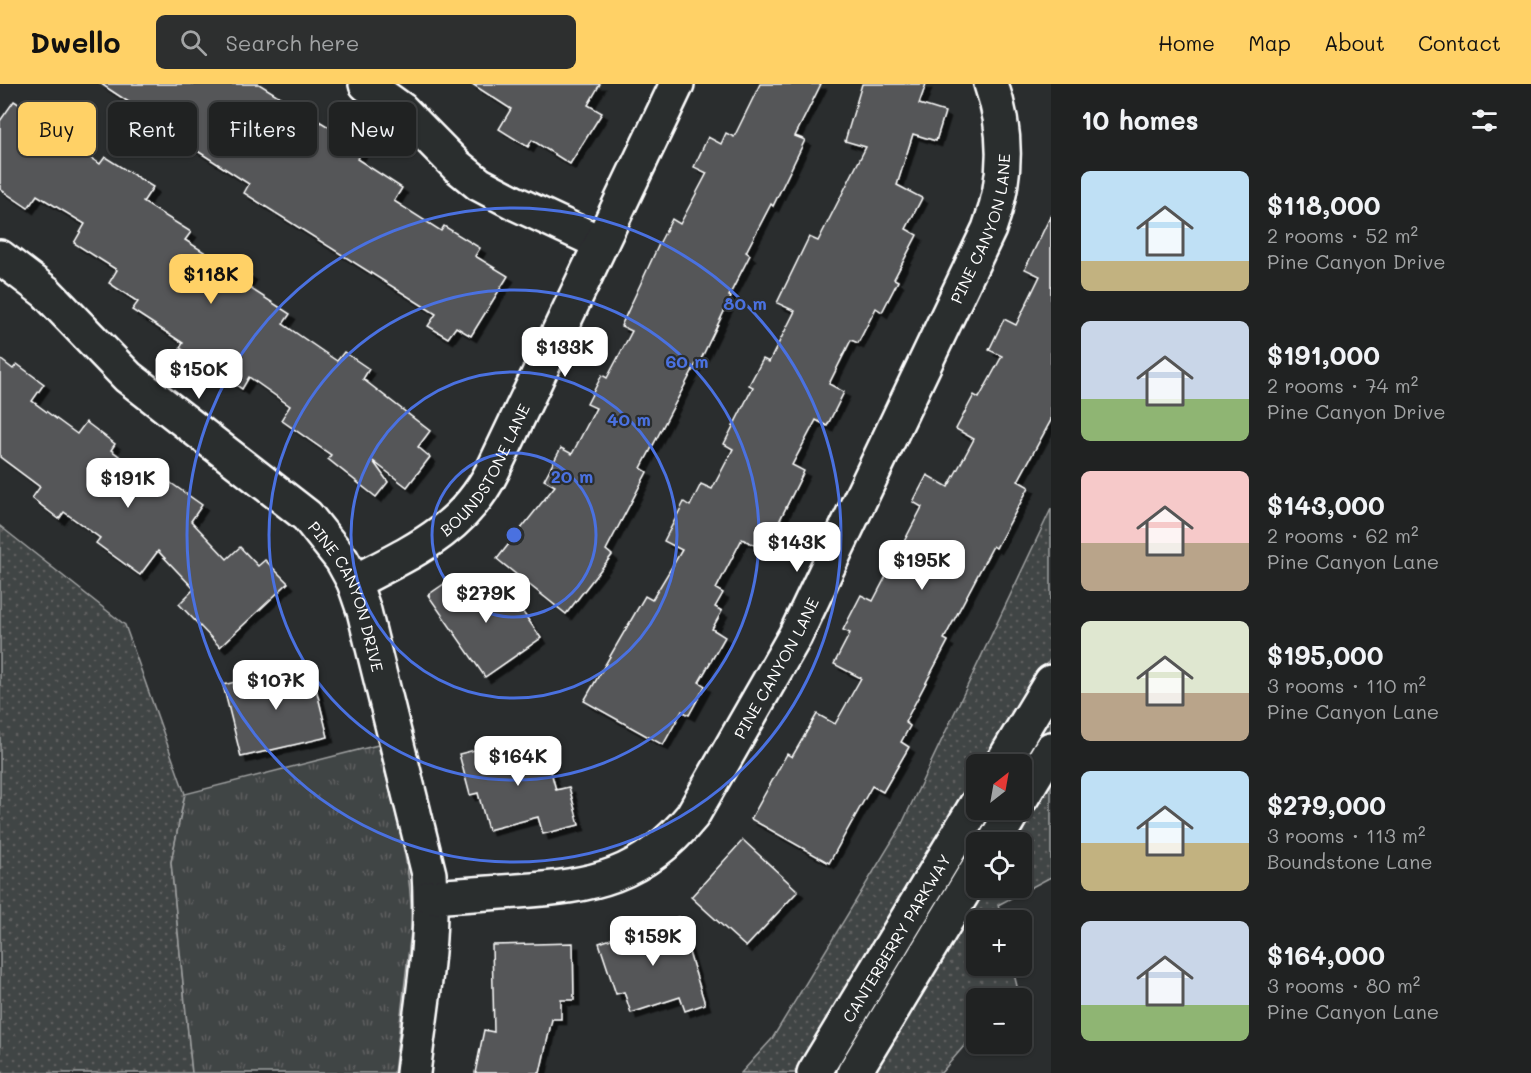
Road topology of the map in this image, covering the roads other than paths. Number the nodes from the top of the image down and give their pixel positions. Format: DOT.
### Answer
graph roads {
  1 [pos="366,84"];
  2 [pos="677,84"];
  3 [pos="991,84"];
  4 [pos="601,243"];
  5 [pos="0,258"];
  6 [pos="354,582"];
  7 [pos="1051,682"];
  8 [pos="1051,749"];
  9 [pos="1007,754"];
  10 [pos="1032,780"];
  11 [pos="967,820"];
  12 [pos="966,888"];
  13 [pos="431,897"];
  14 [pos="413,1073"];
  15 [pos="814,1073"];
  16 [pos="854,1073"];
  1 -- 4 [label="street"];
  2 -- 4 [label="street, BOUNDSTONE LANE"];
  3 -- 13 [label="street, PINE CANYON LANE"];
  4 -- 6 [label="street, BOUNDSTONE LANE"];
  5 -- 6 [label="street, PINE CANYON DRIVE"];
  6 -- 13 [label="street, PINE CANYON DRIVE"];
  7 -- 9 [label="street"];
  8 -- 10 [label="street"];
  11 -- 15 [label="street, CANTERBERRY PARKWAY"];
  12 -- 16 [label="street, CANTERBERRY PARKWAY"];
  13 -- 14 [label="street, PINE CANYON DRIVE"];
}
